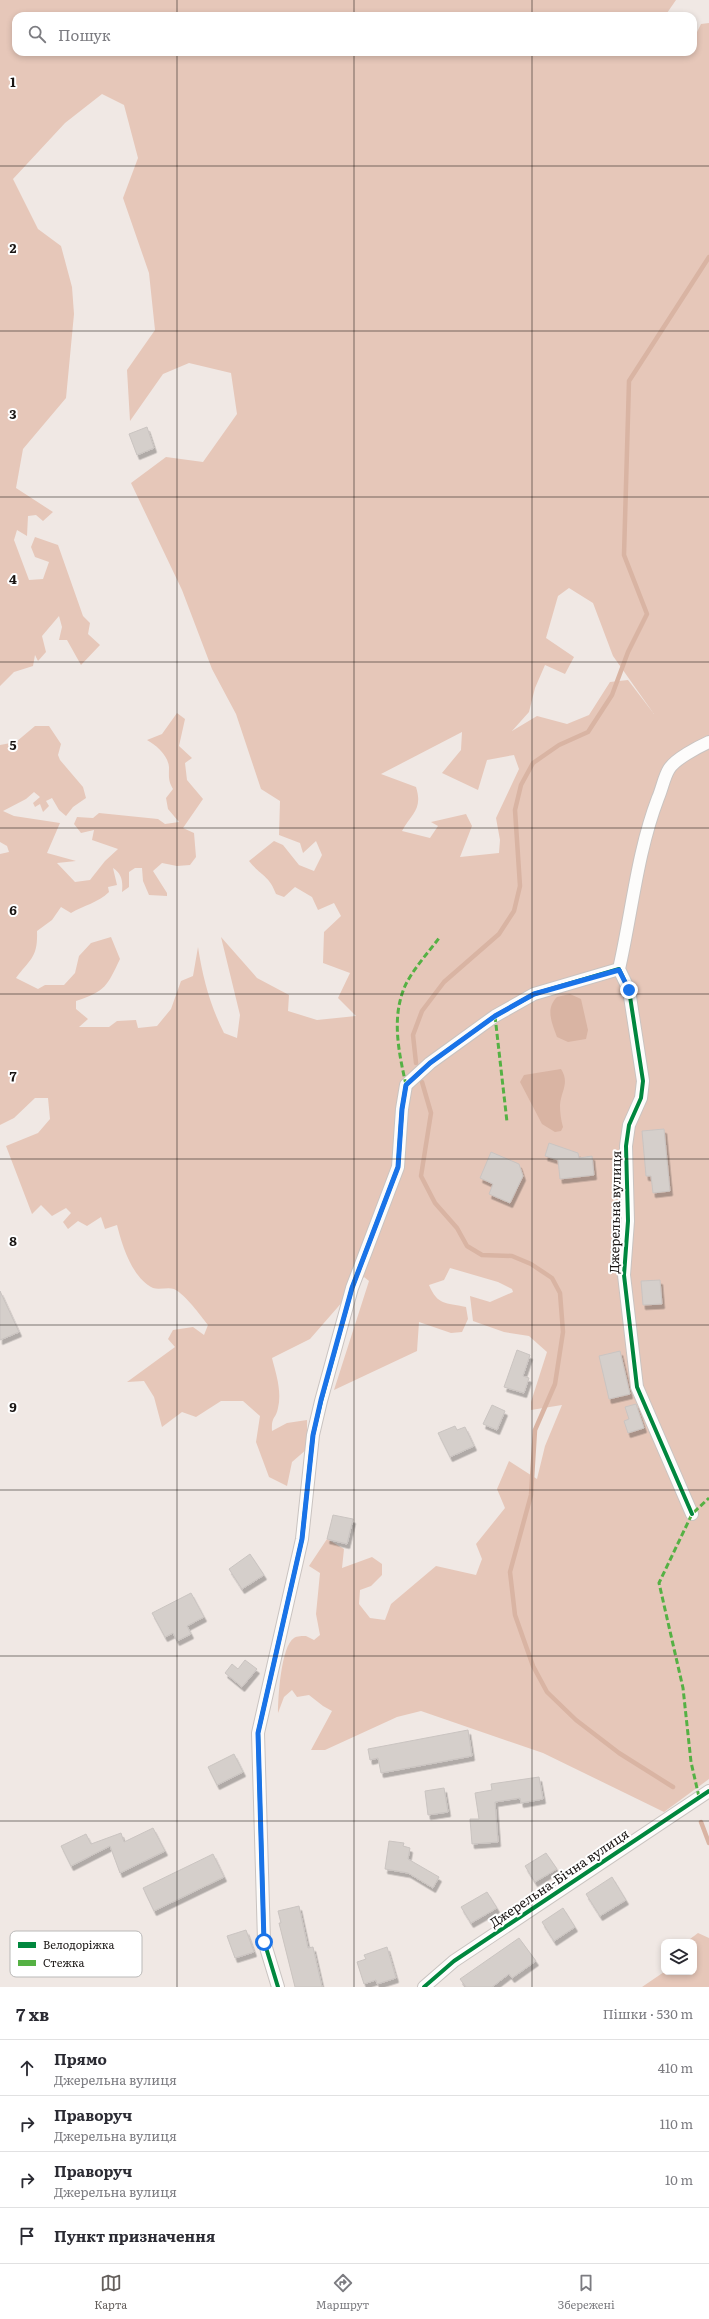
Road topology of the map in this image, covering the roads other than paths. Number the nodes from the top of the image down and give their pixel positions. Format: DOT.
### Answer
graph roads {
  1 [pos="709,742"];
  2 [pos="619,970"];
  3 [pos="692,1514"];
  4 [pos="709,1791"];
  5 [pos="278,1987"];
  6 [pos="424,1987"];
  1 -- 2 [label="street"];
  2 -- 3 [label="street, Джерельна вулиця"];
  2 -- 5 [label="street"];
  4 -- 6 [label="street, Джерельна-Бічна вулиця"];
}
